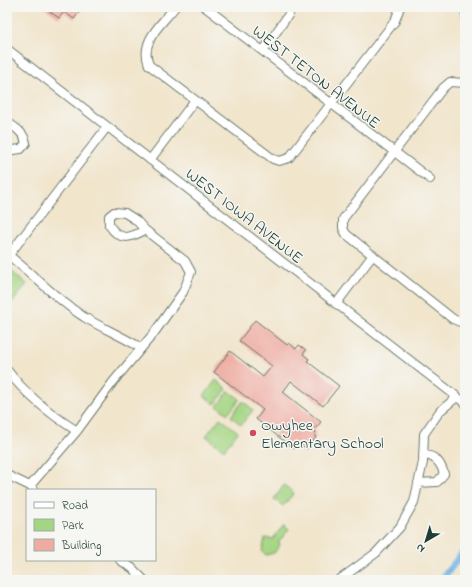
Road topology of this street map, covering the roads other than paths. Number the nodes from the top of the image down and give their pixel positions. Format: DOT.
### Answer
graph roads {
  1 [pos="175,7"];
  2 [pos="205,7"];
  3 [pos="400,7"];
  4 [pos="289,14"];
  5 [pos="7,49"];
  6 [pos="263,51"];
  7 [pos="465,83"];
  8 [pos="195,100"];
  9 [pos="331,104"];
  10 [pos="7,122"];
  11 [pos="108,127"];
  12 [pos="7,148"];
  13 [pos="393,153"];
  14 [pos="150,160"];
  15 [pos="430,179"];
  16 [pos="145,230"];
  17 [pos="8,255"];
  18 [pos="373,255"];
  19 [pos="336,304"];
  20 [pos="465,324"];
  21 [pos="141,348"];
  22 [pos="7,370"];
  23 [pos="457,397"];
  24 [pos="465,404"];
  25 [pos="77,431"];
  26 [pos="423,454"];
  27 [pos="7,475"];
  28 [pos="418,483"];
  29 [pos="32,488"];
  30 [pos="122,561"];
  31 [pos="144,580"];
  32 [pos="339,580"];
  1 -- 8 [label="street"];
  2 -- 6 [label="street, WEST TETON AVENUE"];
  3 -- 9 [label="street"];
  4 -- 6 [label="street"];
  5 -- 11 [label="street, WEST IOWA AVENUE"];
  6 -- 9 [label="street, WEST TETON AVENUE"];
  7 -- 13 [label="street"];
  8 -- 9 [label="street"];
  8 -- 14 [label="street"];
  9 -- 13 [label="street, WEST TETON AVENUE"];
  10 -- 12 [label="street"];
  11 -- 14 [label="street, WEST IOWA AVENUE"];
  11 -- 17 [label="street"];
  13 -- 15 [label="street, WEST TETON AVENUE"];
  13 -- 18 [label="street"];
  14 -- 19 [label="street, WEST IOWA AVENUE"];
  16 -- 21 [label="street"];
  17 -- 21 [label="street"];
  18 -- 19 [label="street"];
  18 -- 20 [label="street"];
  19 -- 23 [label="street, WEST IOWA AVENUE"];
  21 -- 25 [label="street"];
  22 -- 25 [label="street"];
  23 -- 24 [label="street, WEST IOWA AVENUE"];
  23 -- 26 [label="street"];
  25 -- 29 [label="street"];
  26 -- 28 [label="street"];
  26 -- 28 [label="street"];
  27 -- 29 [label="street"];
  28 -- 32 [label="street"];
  30 -- 31 [label="street"];
}
